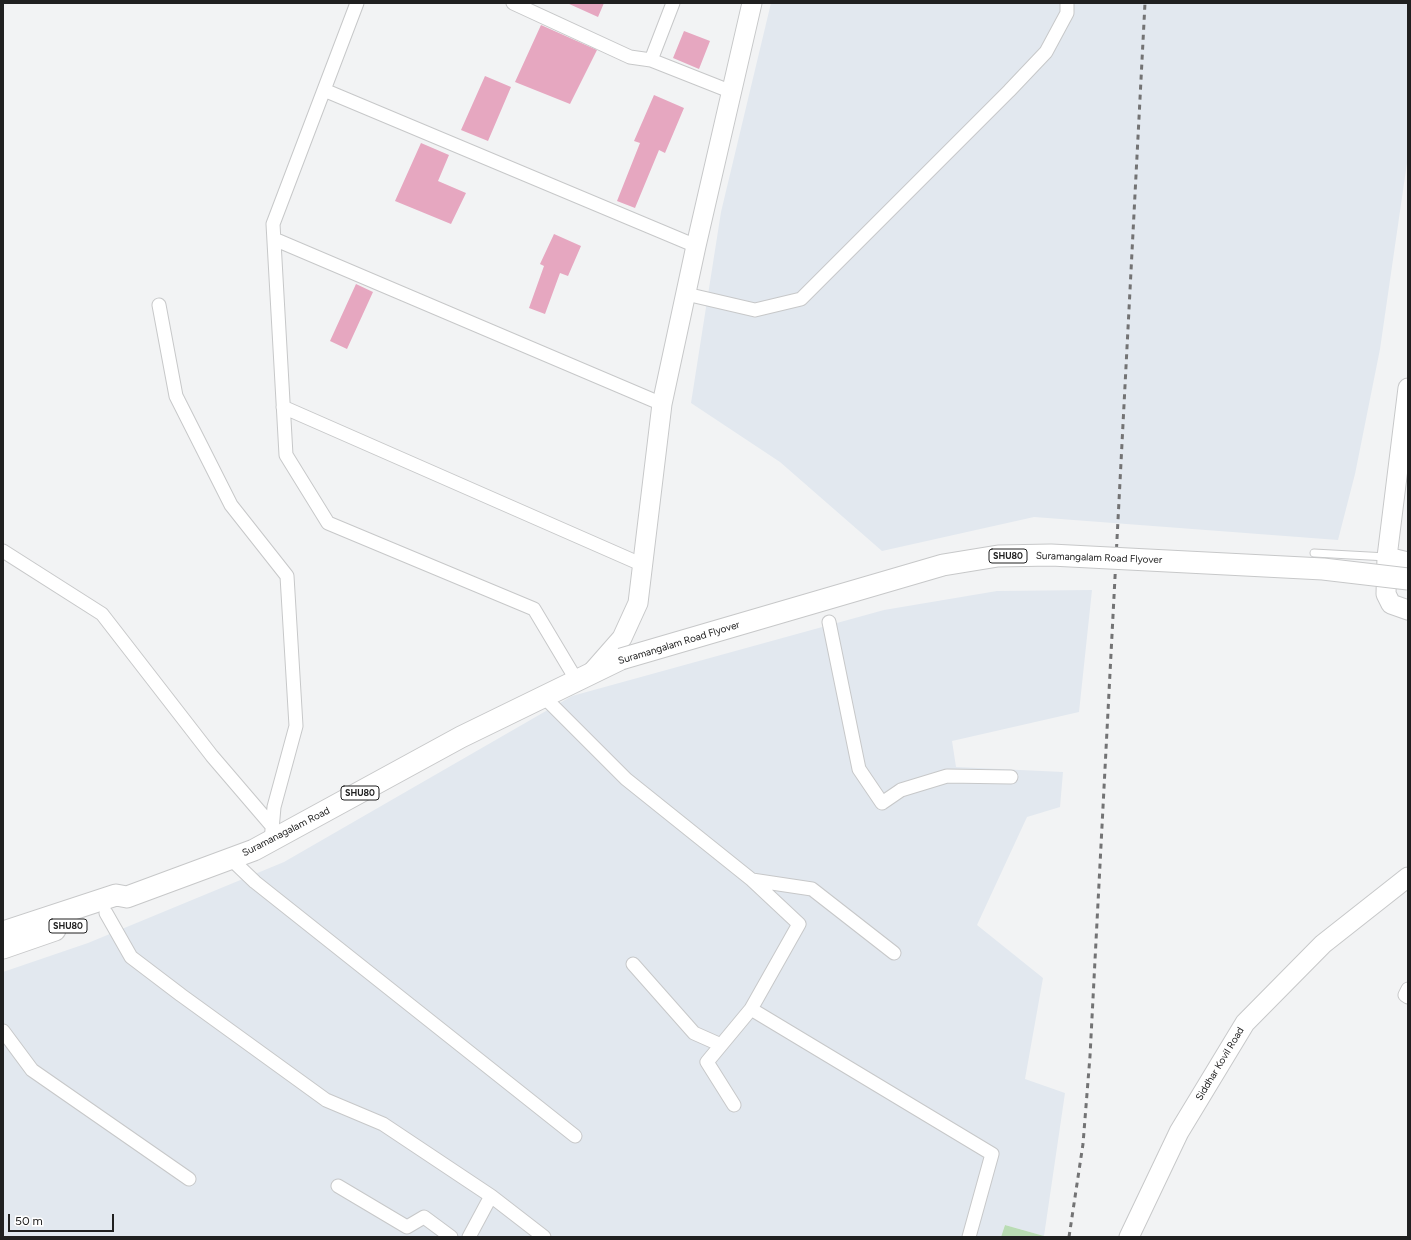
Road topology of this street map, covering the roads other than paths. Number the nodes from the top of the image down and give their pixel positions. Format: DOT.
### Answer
graph roads {
  1 [pos="357,3"];
  2 [pos="513,3"];
  3 [pos="673,3"];
  4 [pos="752,3"];
  5 [pos="1067,3"];
  6 [pos="651,60"];
  7 [pos="324,90"];
  8 [pos="732,92"];
  9 [pos="274,239"];
  10 [pos="696,246"];
  11 [pos="686,294"];
  12 [pos="159,306"];
  13 [pos="1408,388"];
  14 [pos="662,404"];
  15 [pos="283,407"];
  16 [pos="3,551"];
  17 [pos="1314,553"];
  18 [pos="1388,557"];
  19 [pos="1408,562"];
  20 [pos="643,565"];
  21 [pos="1408,579"];
  22 [pos="1408,591"];
  23 [pos="1408,610"];
  24 [pos="829,622"];
  25 [pos="622,666"];
  26 [pos="582,679"];
  27 [pos="544,697"];
  28 [pos="1011,777"];
  29 [pos="271,833"];
  30 [pos="231,859"];
  31 [pos="1408,877"];
  32 [pos="752,880"];
  33 [pos="127,897"];
  34 [pos="106,913"];
  35 [pos="3,932"];
  36 [pos="3,948"];
  37 [pos="894,953"];
  38 [pos="632,964"];
  39 [pos="1408,989"];
  40 [pos="1408,997"];
  41 [pos="751,1009"];
  42 [pos="3,1031"];
  43 [pos="721,1045"];
  44 [pos="734,1105"];
  45 [pos="575,1136"];
  46 [pos="189,1179"];
  47 [pos="338,1186"];
  48 [pos="491,1196"];
  49 [pos="451,1237"];
  50 [pos="469,1237"];
  51 [pos="544,1237"];
  52 [pos="969,1237"];
  53 [pos="1129,1237"];
  1 -- 7 [label="street"];
  2 -- 6 [label="street"];
  3 -- 6 [label="street"];
  4 -- 8 [label="street"];
  5 -- 11 [label="street"];
  6 -- 8 [label="street"];
  7 -- 9 [label="street"];
  7 -- 10 [label="street"];
  8 -- 10 [label="street"];
  9 -- 14 [label="street"];
  9 -- 15 [label="street"];
  10 -- 11 [label="street"];
  11 -- 14 [label="street"];
  12 -- 29 [label="street"];
  13 -- 18 [label="street"];
  14 -- 20 [label="street"];
  15 -- 20 [label="street"];
  15 -- 26 [label="street"];
  16 -- 29 [label="street"];
  17 -- 18 [label="lane"];
  18 -- 19 [label="street"];
  18 -- 23 [label="street"];
  20 -- 26 [label="street"];
  21 -- 25 [label="main road, Suramangalam Road Flyover / SHU80, bridge"];
  22 -- 25 [label="main road, Suramangalam Road Flyover / SHU80"];
  24 -- 28 [label="street"];
  25 -- 26 [label="main road, Suramangalam Road Flyover / SHU80"];
  26 -- 27 [label="main road, Suramanagalam Road / SHU80"];
  27 -- 29 [label="main road, Suramanagalam Road / SHU80"];
  27 -- 32 [label="street"];
  29 -- 30 [label="main road, Suramanagalam Road / SHU80"];
  30 -- 33 [label="main road, Suramanagalam Road / SHU80"];
  30 -- 45 [label="street"];
  31 -- 53 [label="street, Siddhar Kovil Road"];
  32 -- 37 [label="street"];
  32 -- 41 [label="street"];
  33 -- 34 [label="main road, Suramanagalam Road / SHU80"];
  33 -- 35 [label="main road, Suramanagalam Road / SHU80"];
  34 -- 36 [label="main road, Suramanagalam Road / SHU80"];
  34 -- 48 [label="street"];
  38 -- 43 [label="street"];
  39 -- 40 [label="street"];
  41 -- 43 [label="street"];
  41 -- 52 [label="street"];
  42 -- 46 [label="street"];
  43 -- 44 [label="street"];
  47 -- 49 [label="street"];
  48 -- 50 [label="street"];
  48 -- 51 [label="street"];
}
